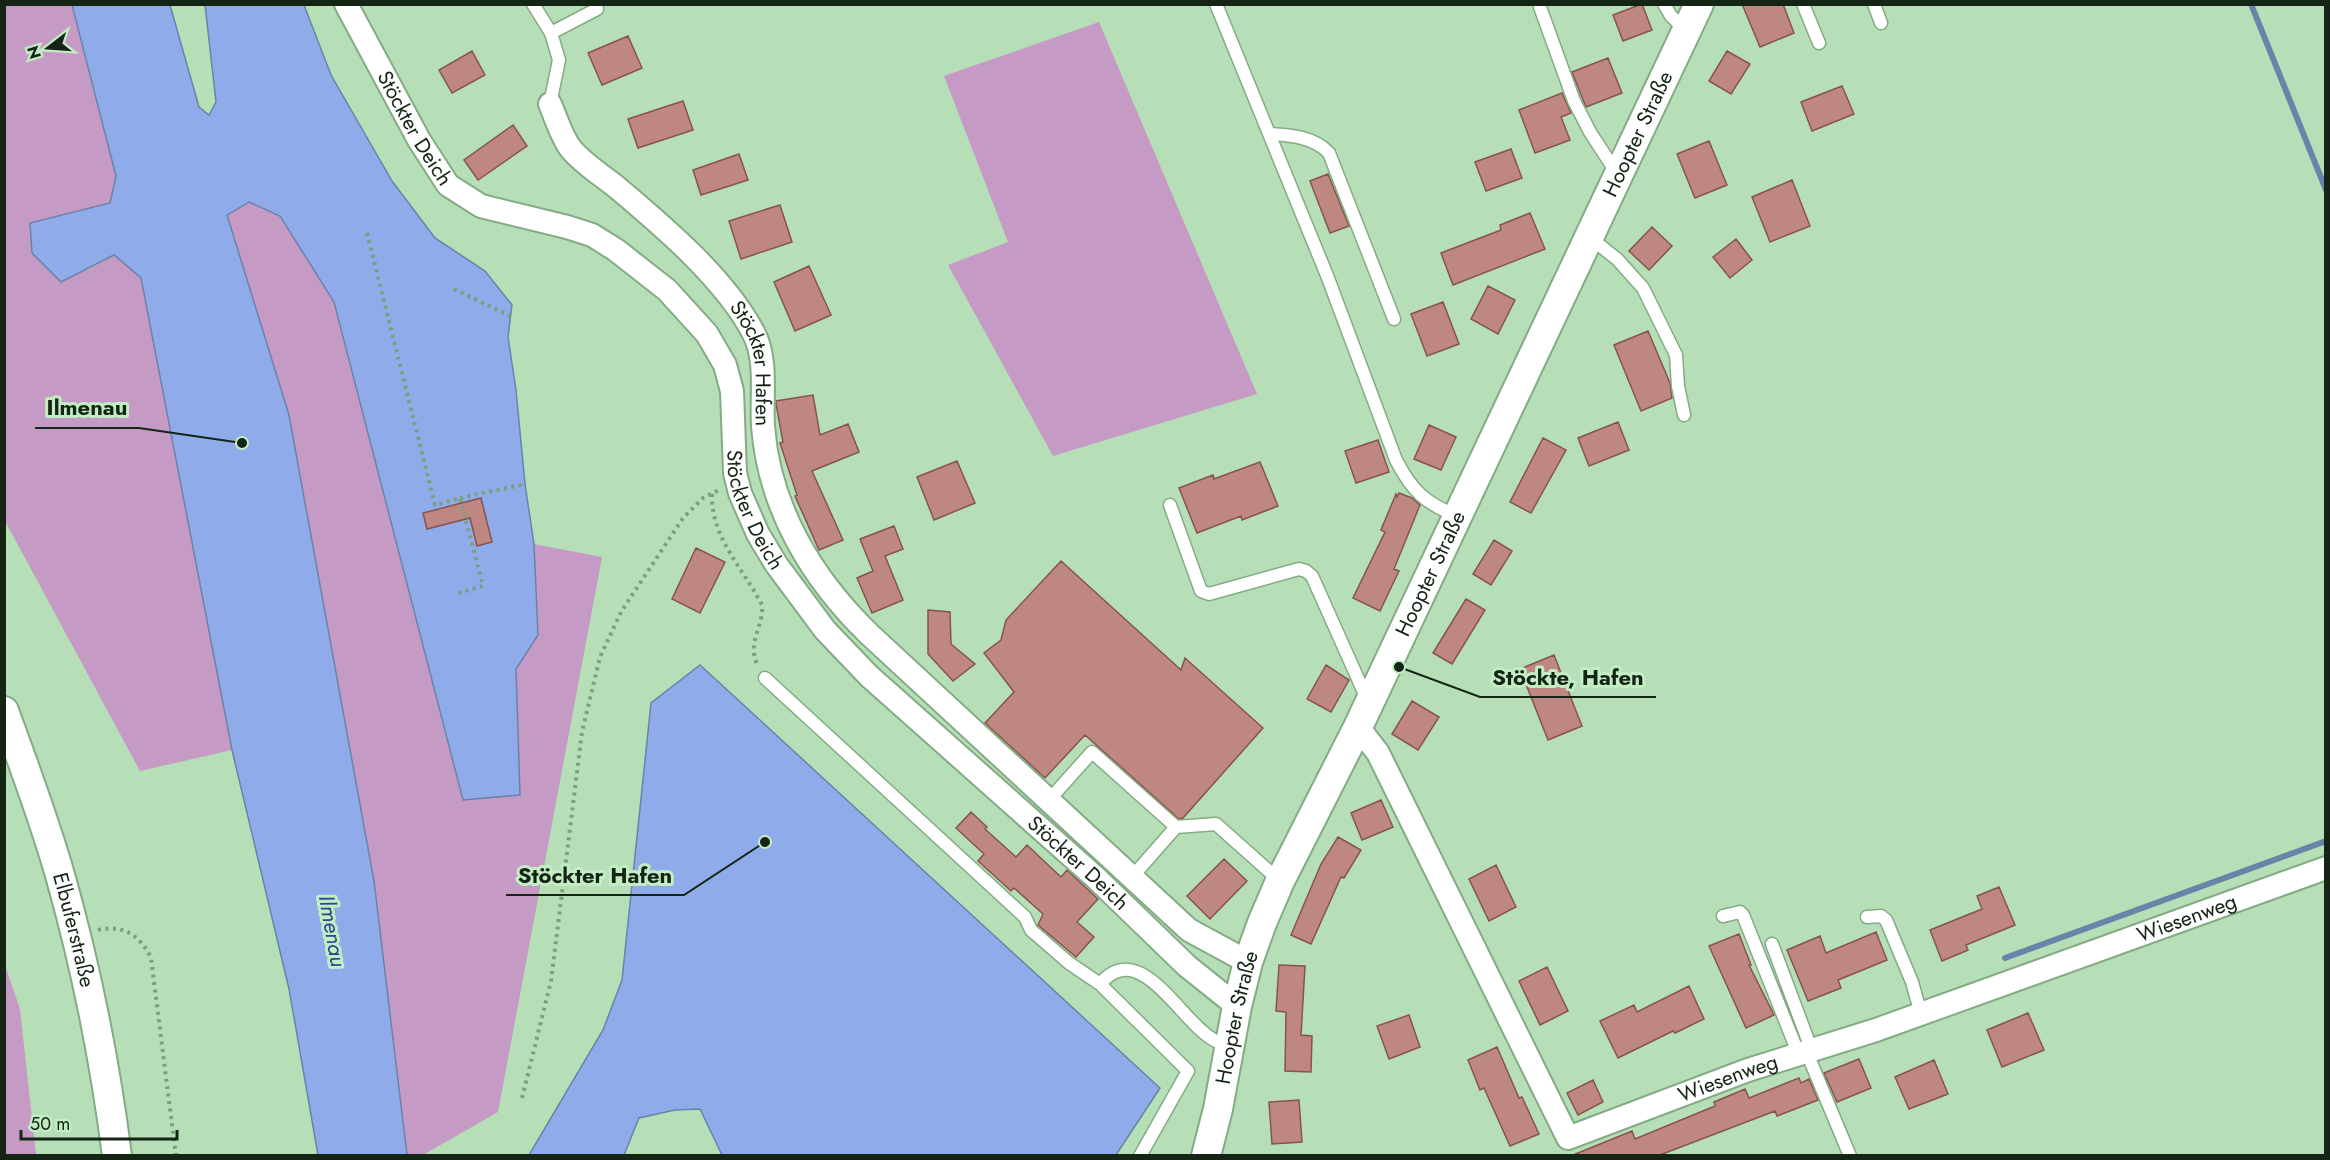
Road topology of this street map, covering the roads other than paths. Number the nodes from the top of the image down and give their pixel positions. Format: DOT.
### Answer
graph roads {
  1 [pos="346,4"];
  2 [pos="533,4"];
  3 [pos="1216,4"];
  4 [pos="1664,4"];
  5 [pos="1700,4"];
  6 [pos="1803,4"];
  7 [pos="1874,4"];
  8 [pos="1540,7"];
  9 [pos="597,9"];
  10 [pos="1881,23"];
  11 [pos="1687,31"];
  12 [pos="551,33"];
  13 [pos="1819,43"];
  14 [pos="550,104"];
  15 [pos="1270,134"];
  16 [pos="1618,176"];
  17 [pos="1589,237"];
  18 [pos="1394,319"];
  19 [pos="1684,415"];
  20 [pos="1170,505"];
  21 [pos="1457,516"];
  22 [pos="765,678"];
  23 [pos="4,711"];
  24 [pos="1363,715"];
  25 [pos="1049,800"];
  26 [pos="1176,827"];
  27 [pos="2325,868"];
  28 [pos="1132,877"];
  29 [pos="1280,881"];
  30 [pos="1724,916"];
  31 [pos="1867,917"];
  32 [pos="1772,944"];
  33 [pos="1248,963"];
  34 [pos="1100,984"];
  35 [pos="1237,1006"];
  36 [pos="1921,1014"];
  37 [pos="1230,1044"];
  38 [pos="1806,1053"];
  39 [pos="117,1155"];
  40 [pos="1140,1155"];
  41 [pos="1206,1155"];
  42 [pos="1850,1155"];
  1 -- 35 [label="street, Stöckter Deich"];
  2 -- 12 [label="lane"];
  3 -- 15 [label="lane"];
  4 -- 11 [label="lane"];
  5 -- 11 [label="street, Hoopter Straße"];
  6 -- 13 [label="lane"];
  7 -- 10 [label="lane"];
  8 -- 16 [label="lane"];
  9 -- 12 [label="lane"];
  11 -- 16 [label="street, Hoopter Straße"];
  12 -- 14 [label="lane"];
  14 -- 25 [label="street, Stöckter Hafen"];
  15 -- 18 [label="lane"];
  15 -- 21 [label="lane"];
  16 -- 17 [label="street, Hoopter Straße"];
  17 -- 19 [label="lane"];
  17 -- 21 [label="street, Hoopter Straße"];
  20 -- 24 [label="lane"];
  21 -- 24 [label="street, Hoopter Straße"];
  22 -- 34 [label="lane"];
  23 -- 39 [label="street, Elbuferstraße"];
  24 -- 29 [label="street, Hoopter Straße"];
  24 -- 38 [label="street, Wiesenweg"];
  25 -- 26 [label="lane"];
  25 -- 28 [label="street, Stöckter Hafen"];
  26 -- 28 [label="lane"];
  26 -- 29 [label="lane"];
  27 -- 36 [label="street, Wiesenweg"];
  28 -- 33 [label="street, Stöckter Hafen"];
  29 -- 33 [label="street, Hoopter Straße"];
  30 -- 38 [label="lane"];
  31 -- 36 [label="lane"];
  32 -- 38 [label="lane"];
  33 -- 35 [label="street, Hoopter Straße"];
  34 -- 37 [label="lane"];
  34 -- 40 [label="lane"];
  35 -- 37 [label="street, Hoopter Straße"];
  36 -- 38 [label="street, Wiesenweg"];
  37 -- 41 [label="street, Hoopter Straße"];
  38 -- 42 [label="lane"];
}
